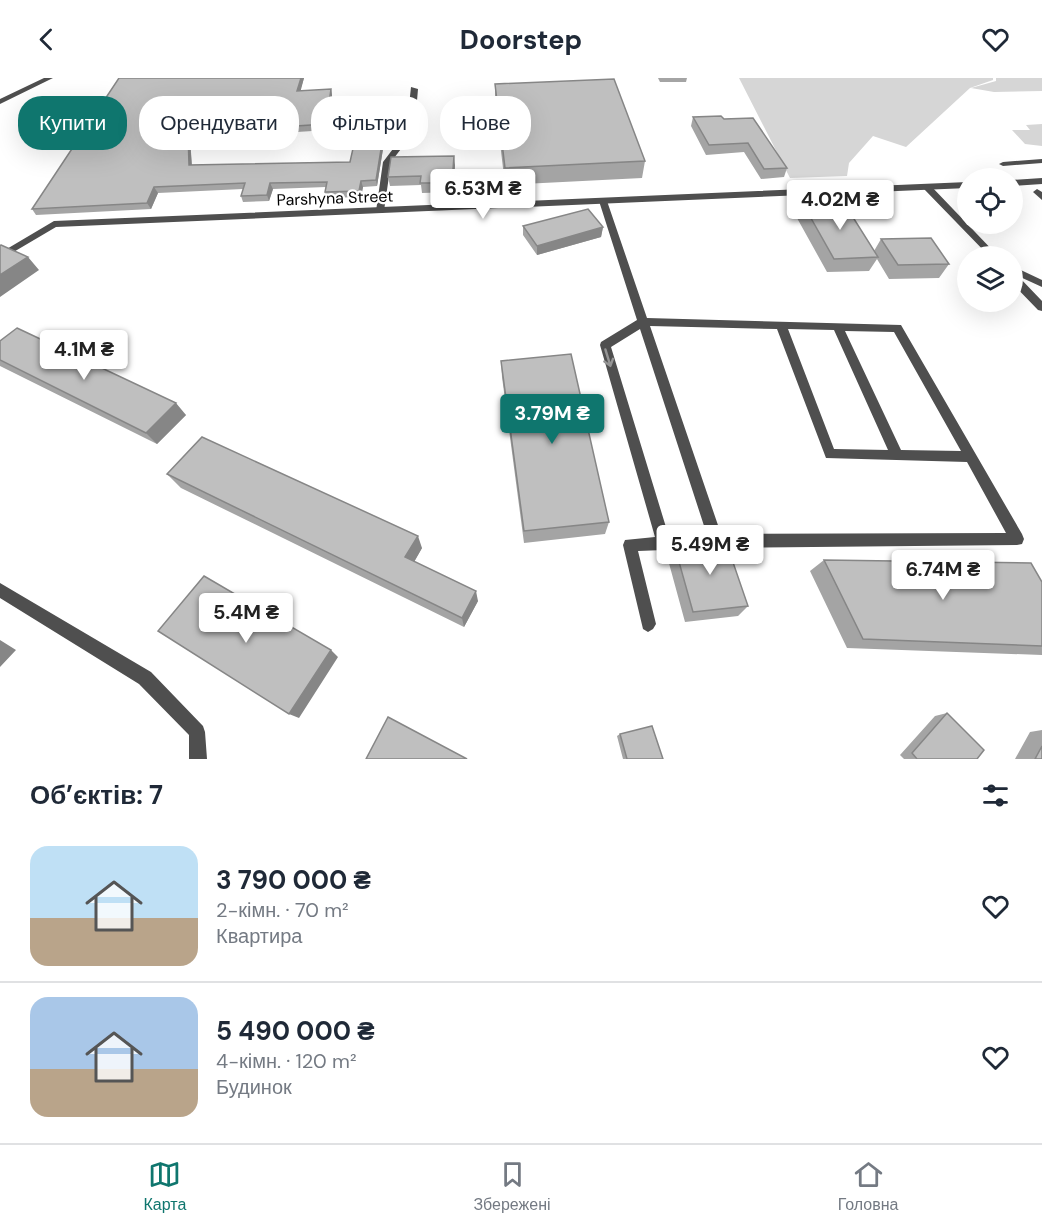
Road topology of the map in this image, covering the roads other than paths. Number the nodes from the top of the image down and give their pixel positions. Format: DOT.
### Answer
graph roads {
  1 [pos="50,78"];
  2 [pos="414,89"];
  3 [pos="0,102"];
  4 [pos="1042,161"];
  5 [pos="1003,164"];
  6 [pos="1042,181"];
  7 [pos="1023,182"];
  8 [pos="957,186"];
  9 [pos="927,187"];
  10 [pos="603,201"];
  11 [pos="380,211"];
  12 [pos="984,246"];
  13 [pos="0,257"];
  14 [pos="1023,274"];
  15 [pos="1023,284"];
  16 [pos="1042,284"];
  17 [pos="1037,295"];
  18 [pos="1042,307"];
  19 [pos="643,322"];
  20 [pos="782,326"];
  21 [pos="838,327"];
  22 [pos="897,455"];
  23 [pos="970,457"];
  24 [pos="716,541"];
  25 [pos="664,543"];
  26 [pos="0,590"];
  27 [pos="648,624"];
  28 [pos="198,759"];
  1 -- 3 [label="street"];
  2 -- 11 [label="street"];
  4 -- 5 [label="street"];
  6 -- 7 [label="street"];
  8 -- 9 [label="street, Parshyna Street"];
  9 -- 10 [label="street, Parshyna Street"];
  9 -- 12 [label="street"];
  10 -- 11 [label="street, Parshyna Street"];
  10 -- 19 [label="street"];
  11 -- 13 [label="street, Parshyna Street"];
  14 -- 16 [label="street"];
  15 -- 17 [label="street"];
  17 -- 18 [label="street"];
  19 -- 20 [label="street"];
  19 -- 24 [label="street"];
  19 -- 25 [label="street, one-way"];
  20 -- 21 [label="street"];
  20 -- 22 [label="street"];
  21 -- 22 [label="street"];
  21 -- 23 [label="street"];
  22 -- 23 [label="street"];
  23 -- 24 [label="street"];
  24 -- 25 [label="street"];
  25 -- 27 [label="street"];
  26 -- 28 [label="street"];
}
